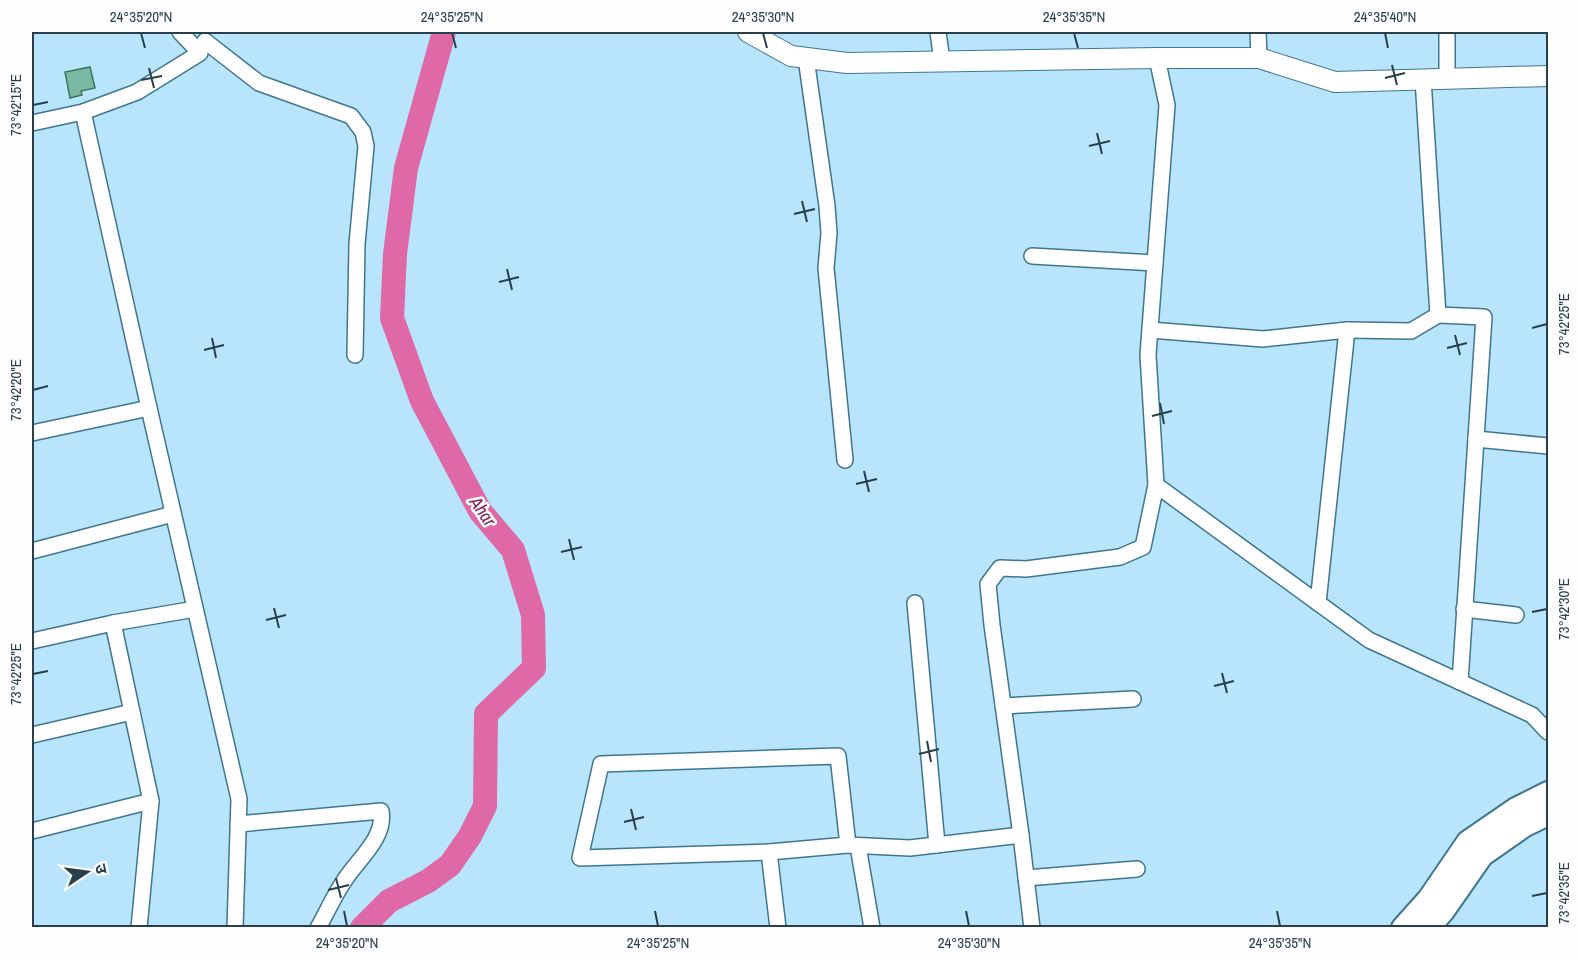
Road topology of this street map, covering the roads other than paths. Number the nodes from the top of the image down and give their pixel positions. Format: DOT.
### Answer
graph roads {
  1 [pos="180,32"];
  2 [pos="748,32"];
  3 [pos="938,32"];
  4 [pos="1258,32"];
  5 [pos="1447,32"];
  6 [pos="204,42"];
  7 [pos="806,58"];
  8 [pos="1157,58"];
  9 [pos="1258,58"];
  10 [pos="942,61"];
  11 [pos="1548,76"];
  12 [pos="1447,79"];
  13 [pos="1423,80"];
  14 [pos="83,112"];
  15 [pos="32,123"];
  16 [pos="1032,256"];
  17 [pos="1155,263"];
  18 [pos="1438,315"];
  19 [pos="1150,330"];
  20 [pos="1347,330"];
  21 [pos="355,355"];
  22 [pos="149,408"];
  23 [pos="32,433"];
  24 [pos="1476,440"];
  25 [pos="1548,446"];
  26 [pos="845,460"];
  27 [pos="1156,485"];
  28 [pos="173,514"];
  29 [pos="32,551"];
  30 [pos="915,603"];
  31 [pos="1318,603"];
  32 [pos="195,609"];
  33 [pos="1464,609"];
  34 [pos="1516,615"];
  35 [pos="113,623"];
  36 [pos="32,641"];
  37 [pos="1460,682"];
  38 [pos="1132,699"];
  39 [pos="1003,706"];
  40 [pos="132,712"];
  41 [pos="1548,732"];
  42 [pos="32,735"];
  43 [pos="1548,793"];
  44 [pos="151,801"];
  45 [pos="1548,814"];
  46 [pos="238,824"];
  47 [pos="32,831"];
  48 [pos="1022,835"];
  49 [pos="937,845"];
  50 [pos="853,846"];
  51 [pos="769,852"];
  52 [pos="1137,869"];
  53 [pos="1026,878"];
  54 [pos="139,927"];
  55 [pos="235,927"];
  56 [pos="318,927"];
  57 [pos="778,927"];
  58 [pos="872,927"];
  59 [pos="1032,927"];
  60 [pos="1403,927"];
  61 [pos="1428,927"];
  1 -- 6 [label="street"];
  2 -- 7 [label="street"];
  3 -- 10 [label="street"];
  4 -- 9 [label="street"];
  5 -- 12 [label="street"];
  6 -- 14 [label="street"];
  6 -- 21 [label="street"];
  7 -- 10 [label="street"];
  7 -- 26 [label="street"];
  8 -- 9 [label="street"];
  8 -- 10 [label="street"];
  8 -- 17 [label="street"];
  9 -- 13 [label="street"];
  11 -- 12 [label="street"];
  12 -- 13 [label="street"];
  13 -- 18 [label="street"];
  14 -- 15 [label="street"];
  14 -- 22 [label="street"];
  16 -- 17 [label="street"];
  17 -- 19 [label="street"];
  18 -- 20 [label="street"];
  18 -- 24 [label="street"];
  19 -- 20 [label="street"];
  19 -- 27 [label="street"];
  20 -- 31 [label="street"];
  22 -- 23 [label="street"];
  22 -- 28 [label="street"];
  24 -- 25 [label="street"];
  24 -- 33 [label="street"];
  27 -- 31 [label="street"];
  27 -- 39 [label="street"];
  28 -- 29 [label="street"];
  28 -- 32 [label="street"];
  30 -- 49 [label="street"];
  31 -- 37 [label="street"];
  32 -- 35 [label="street"];
  32 -- 46 [label="street"];
  33 -- 34 [label="street"];
  33 -- 37 [label="street"];
  35 -- 36 [label="street"];
  35 -- 40 [label="street"];
  37 -- 41 [label="street"];
  38 -- 39 [label="street"];
  39 -- 48 [label="street"];
  40 -- 42 [label="street"];
  40 -- 44 [label="street"];
  43 -- 60 [label="main road"];
  44 -- 47 [label="street"];
  44 -- 54 [label="street"];
  45 -- 61 [label="main road"];
  46 -- 55 [label="street"];
  46 -- 56 [label="street"];
  48 -- 49 [label="street"];
  48 -- 53 [label="street"];
  49 -- 50 [label="street"];
  50 -- 51 [label="street"];
  50 -- 51 [label="street"];
  50 -- 58 [label="street"];
  51 -- 57 [label="street"];
  52 -- 53 [label="street"];
  53 -- 59 [label="street"];
}
